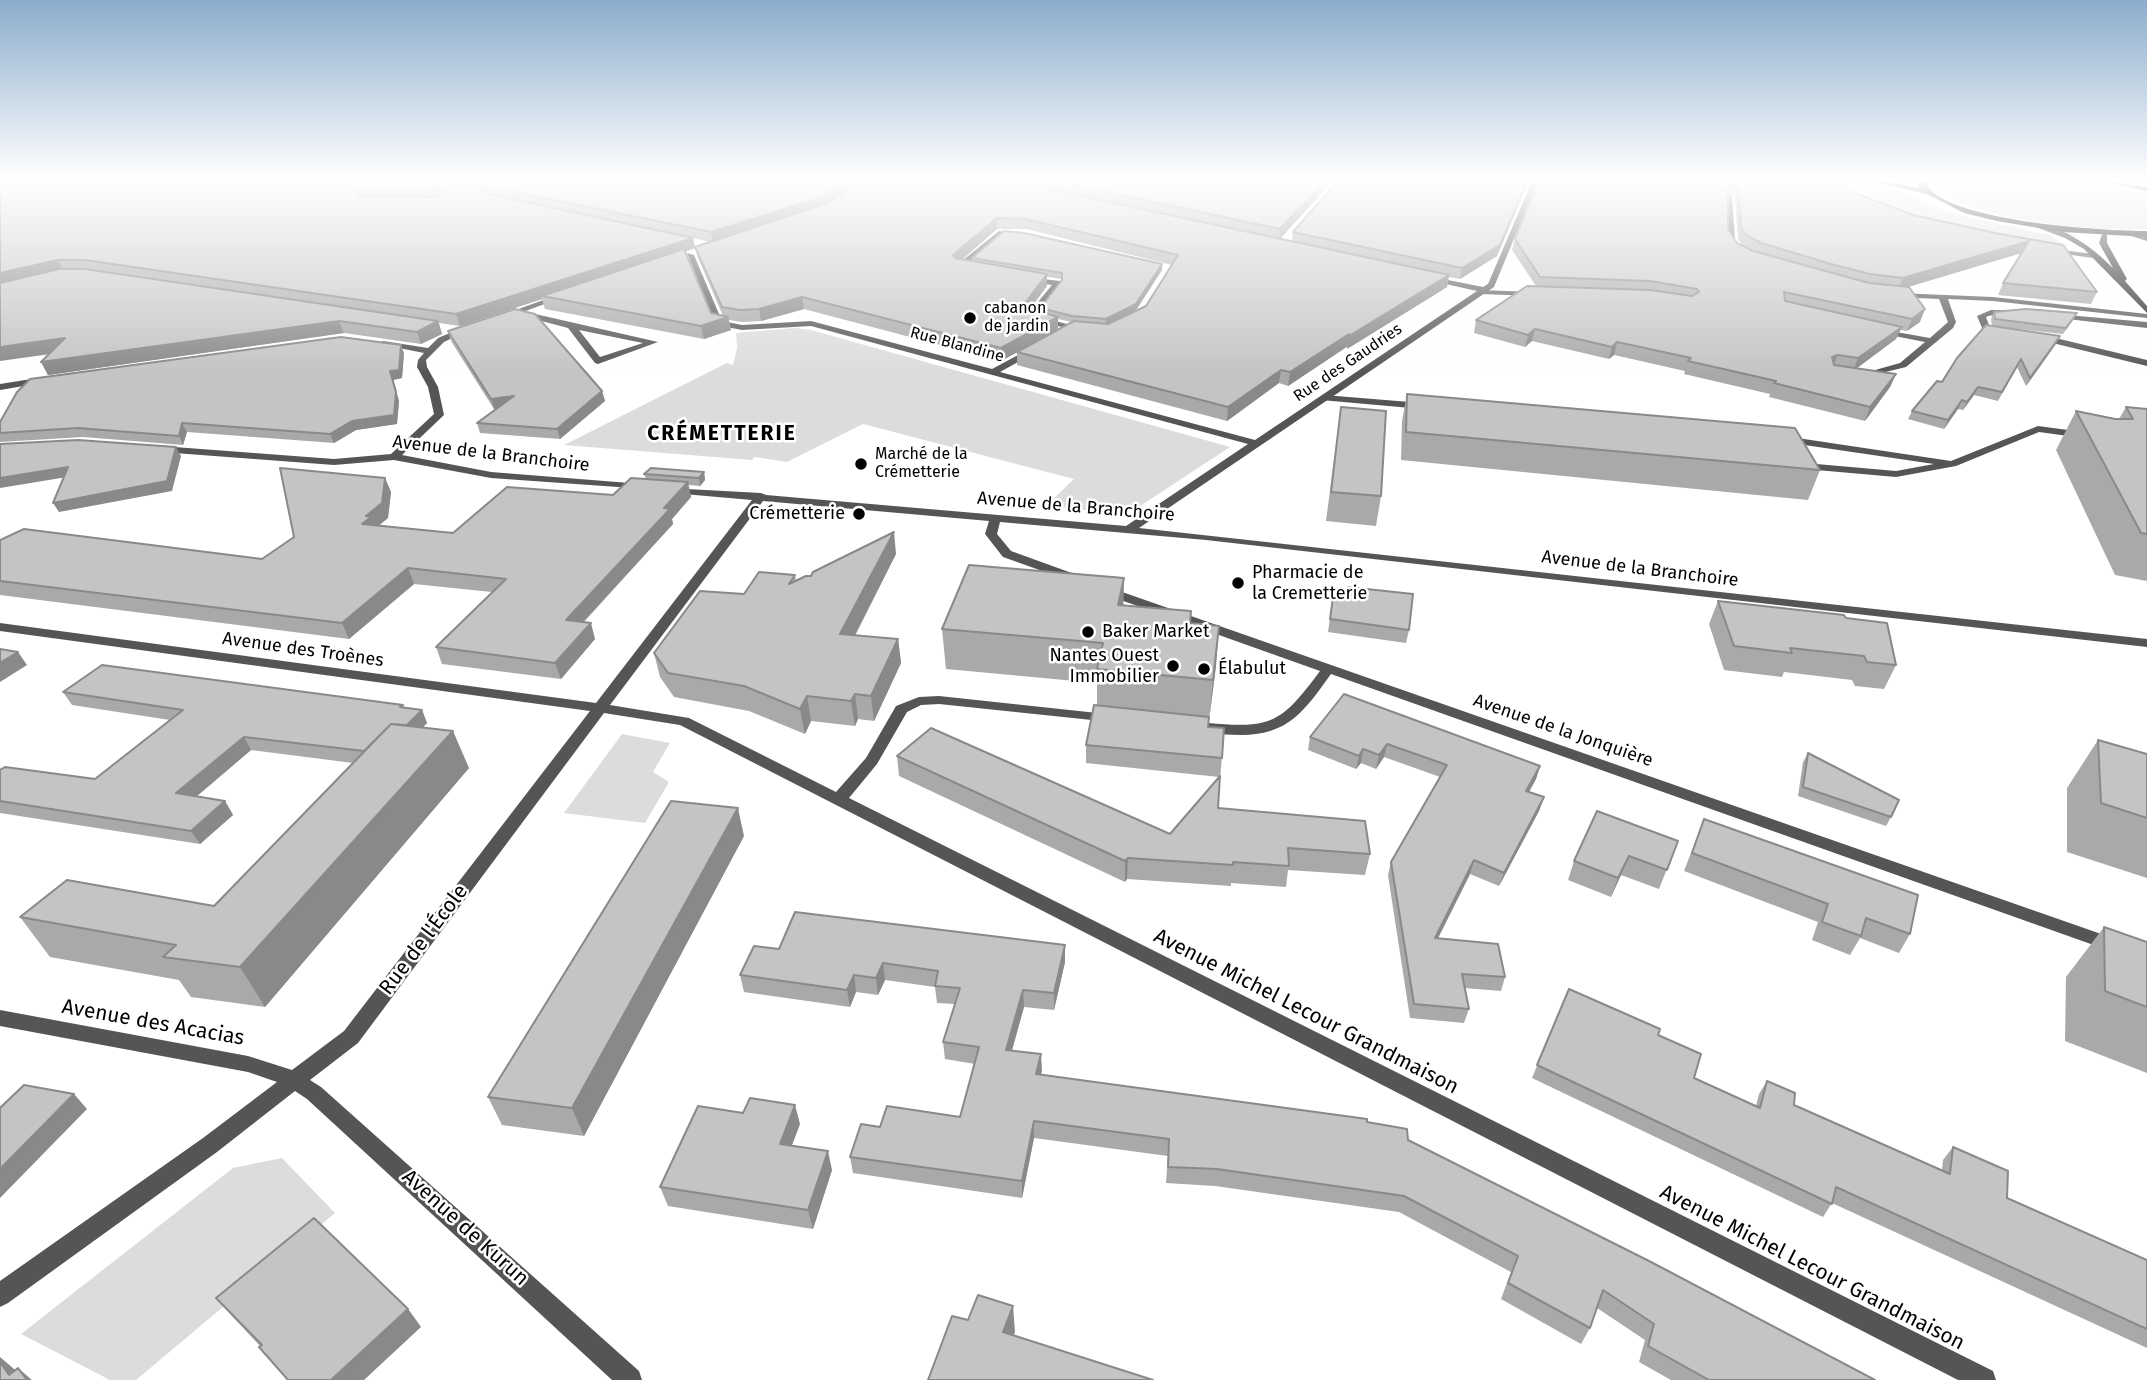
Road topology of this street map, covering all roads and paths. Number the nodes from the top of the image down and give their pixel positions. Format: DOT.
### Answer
graph roads {
  1 [pos="985,245"];
  2 [pos="1508,245"];
  3 [pos="1736,245"];
  4 [pos="2081,245"];
  5 [pos="2105,245"];
  6 [pos="2043,249"];
  7 [pos="701,251"];
  8 [pos="690,255"];
  9 [pos="1744,255"];
  10 [pos="2093,256"];
  11 [pos="677,259"];
  12 [pos="972,269"];
  13 [pos="1423,276"];
  14 [pos="1021,277"];
  15 [pos="2125,283"];
  16 [pos="1483,291"];
  17 [pos="570,294"];
  18 [pos="1550,294"];
  19 [pos="1892,294"];
  20 [pos="1943,299"];
  21 [pos="517,312"];
  22 [pos="2147,313"];
  23 [pos="2052,315"];
  24 [pos="494,319"];
  25 [pos="2147,326"];
  26 [pos="471,327"];
  27 [pos="572,327"];
  28 [pos="1072,328"];
  29 [pos="448,329"];
  30 [pos="1083,329"];
  31 [pos="1878,330"];
  32 [pos="460,331"];
  33 [pos="2012,333"];
  34 [pos="1060,334"];
  35 [pos="2025,335"];
  36 [pos="2064,340"];
  37 [pos="1932,341"];
  38 [pos="368,342"];
  39 [pos="1039,347"];
  40 [pos="428,351"];
  41 [pos="2147,363"];
  42 [pos="995,371"];
  43 [pos="1850,376"];
  44 [pos="55,379"];
  45 [pos="0,387"];
  46 [pos="1324,398"];
  47 [pos="1430,407"];
  48 [pos="1775,438"];
  49 [pos="2090,438"];
  50 [pos="1256,443"];
  51 [pos="147,447"];
  52 [pos="394,457"];
  53 [pos="1952,464"];
  54 [pos="1805,466"];
  55 [pos="649,488"];
  56 [pos="663,489"];
  57 [pos="761,496"];
  58 [pos="996,517"];
  59 [pos="1128,530"];
  60 [pos="0,627"];
  61 [pos="2147,643"];
  62 [pos="1328,669"];
  63 [pos="601,708"];
  64 [pos="1126,720"];
  65 [pos="1192,727"];
  66 [pos="838,800"];
  67 [pos="2147,957"];
  68 [pos="0,1018"];
  69 [pos="296,1081"];
  70 [pos="0,1296"];
  71 [pos="630,1380"];
  72 [pos="1984,1380"];
  1 -- 12 [label="street"];
  2 -- 16 [label="street, Rue des Gaudries"];
  3 -- 9 [label="street"];
  4 -- 10 [label="main road"];
  5 -- 15 [label="main road"];
  6 -- 10 [label="street"];
  7 -- 8 [label="street"];
  8 -- 11 [label="street"];
  8 -- 42 [label="street, Rue Blandine"];
  10 -- 15 [label="main road"];
  13 -- 16 [label="street"];
  14 -- 28 [label="street"];
  15 -- 22 [label="main road"];
  16 -- 18 [label="street"];
  16 -- 46 [label="street, Rue des Gaudries"];
  17 -- 21 [label="street"];
  19 -- 20 [label="street"];
  20 -- 22 [label="street"];
  20 -- 37 [label="street"];
  21 -- 24 [label="street"];
  21 -- 27 [label="street"];
  23 -- 25 [label="street"];
  23 -- 33 [label="street"];
  23 -- 36 [label="street"];
  26 -- 32 [label="street"];
  27 -- 27 [label="street"];
  28 -- 30 [label="street"];
  28 -- 34 [label="street"];
  29 -- 32 [label="street"];
  31 -- 37 [label="street"];
  32 -- 40 [label="street"];
  35 -- 36 [label="street"];
  36 -- 41 [label="street"];
  37 -- 43 [label="street"];
  38 -- 40 [label="street"];
  39 -- 42 [label="street"];
  40 -- 52 [label="street"];
  42 -- 50 [label="street, Rue Blandine"];
  44 -- 45 [label="street"];
  46 -- 47 [label="street"];
  46 -- 50 [label="street, Rue des Gaudries"];
  48 -- 53 [label="street"];
  49 -- 53 [label="street"];
  50 -- 59 [label="street, Rue des Gaudries"];
  51 -- 52 [label="street, Avenue de la Branchoire"];
  52 -- 55 [label="street, Avenue de la Branchoire"];
  53 -- 54 [label="street"];
  56 -- 57 [label="street, Avenue de la Branchoire"];
  57 -- 58 [label="street, Avenue de la Branchoire"];
  57 -- 63 [label="street, Rue de l'École"];
  58 -- 59 [label="street, Avenue de la Branchoire"];
  58 -- 62 [label="street, Avenue de la Jonquière"];
  59 -- 61 [label="street, Avenue de la Branchoire"];
  60 -- 63 [label="street, Avenue des Troènes"];
  62 -- 65 [label="street"];
  62 -- 67 [label="street, Avenue de la Jonquière"];
  63 -- 66 [label="street, Avenue Michel Lecour Grandmaison"];
  63 -- 69 [label="street, Rue de l'École"];
  64 -- 66 [label="street"];
  66 -- 72 [label="street, Avenue Michel Lecour Grandmaison"];
  68 -- 69 [label="street, Avenue des Acacias"];
  69 -- 70 [label="street, Rue de l'École"];
  69 -- 71 [label="street, Avenue de Kurun"];
}
